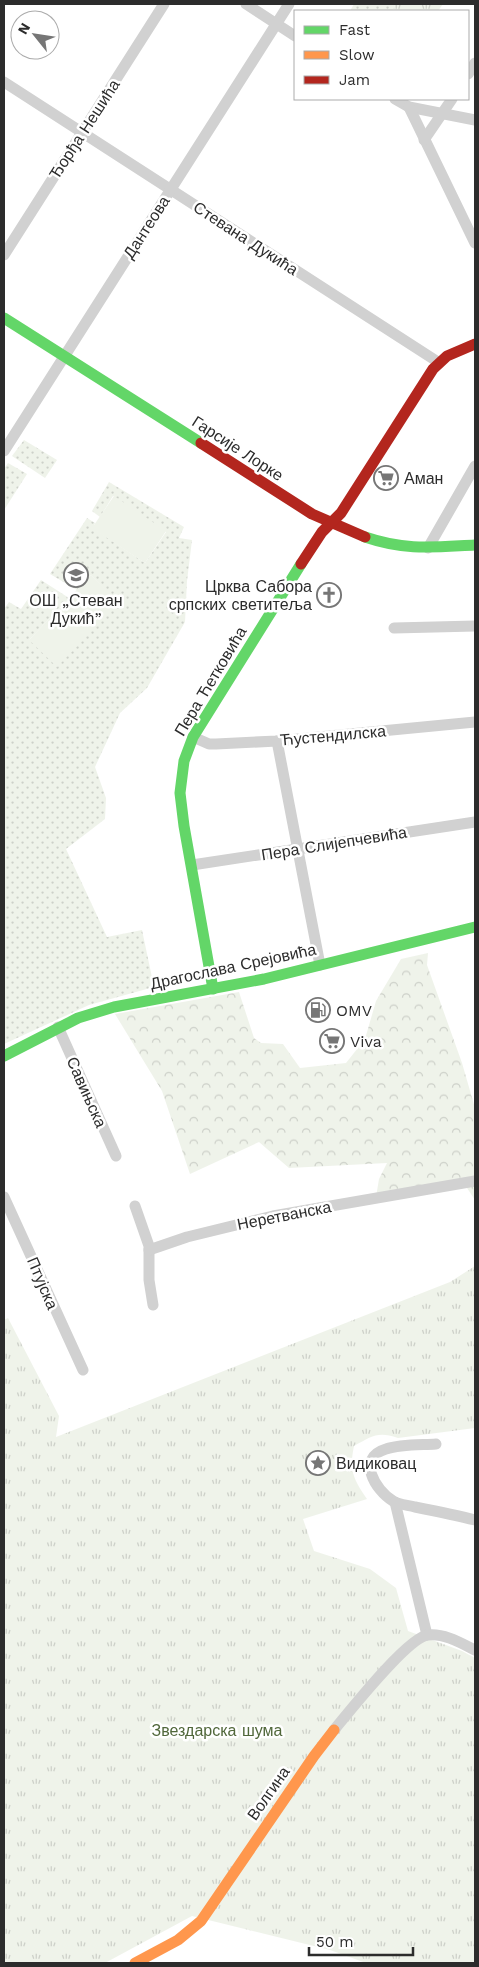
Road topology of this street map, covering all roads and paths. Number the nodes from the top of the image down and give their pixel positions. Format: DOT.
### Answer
graph roads {
  1 [pos="164,4"];
  2 [pos="246,4"];
  3 [pos="289,4"];
  4 [pos="276,24"];
  5 [pos="294,35"];
  6 [pos="4,82"];
  7 [pos="397,100"];
  8 [pos="451,100"];
  9 [pos="409,107"];
  10 [pos="442,113"];
  11 [pos="475,120"];
  12 [pos="82,132"];
  13 [pos="424,140"];
  14 [pos="170,188"];
  15 [pos="475,243"];
  16 [pos="4,255"];
  17 [pos="4,318"];
  18 [pos="475,344"];
  19 [pos="63,356"];
  20 [pos="438,362"];
  21 [pos="4,451"];
  22 [pos="475,466"];
  23 [pos="330,523"];
  24 [pos="475,545"];
  25 [pos="428,548"];
  26 [pos="475,626"];
  27 [pos="394,628"];
  28 [pos="475,722"];
  29 [pos="193,738"];
  30 [pos="277,741"];
  31 [pos="475,822"];
  32 [pos="296,849"];
  33 [pos="192,865"];
  34 [pos="475,927"];
  35 [pos="320,965"];
  36 [pos="213,989"];
  37 [pos="58,1028"];
  38 [pos="4,1056"];
  39 [pos="116,1156"];
  40 [pos="475,1181"];
  41 [pos="4,1197"];
  42 [pos="135,1206"];
  43 [pos="149,1250"];
  44 [pos="153,1305"];
  45 [pos="82,1370"];
  46 [pos="436,1444"];
  47 [pos="394,1502"];
  48 [pos="475,1520"];
  49 [pos="427,1634"];
  50 [pos="475,1650"];
  51 [pos="135,1963"];
  1 -- 12 [label="street, Ђорђа Нешића"];
  2 -- 4 [label="street"];
  3 -- 4 [label="street, Дантеова"];
  4 -- 5 [label="street"];
  4 -- 14 [label="street, Дантеова"];
  6 -- 12 [label="street, Стевана Дукића"];
  7 -- 9 [label="street"];
  8 -- 10 [label="street"];
  9 -- 10 [label="street"];
  9 -- 13 [label="street"];
  10 -- 11 [label="street"];
  10 -- 13 [label="street"];
  12 -- 14 [label="street, Стевана Дукића"];
  12 -- 16 [label="street, Ђорђа Нешића"];
  13 -- 15 [label="street"];
  14 -- 19 [label="street, Дантеова"];
  14 -- 20 [label="street, Стевана Дукића"];
  17 -- 19 [label="street, Гарсије Лорке"];
  18 -- 20 [label="street, Пера Ћетковића"];
  19 -- 21 [label="street, Дантеова"];
  19 -- 23 [label="street, Гарсије Лорке"];
  20 -- 23 [label="street, Пера Ћетковића"];
  22 -- 25 [label="street"];
  23 -- 25 [label="street, Гарсије Лорке"];
  23 -- 29 [label="street, Пера Ћетковића"];
  24 -- 25 [label="street, Гарсије Лорке"];
  26 -- 27 [label="street"];
  28 -- 30 [label="street, Ћустендилска"];
  29 -- 30 [label="street, Ћустендилска"];
  29 -- 33 [label="street, Пера Ћетковића"];
  30 -- 32 [label="street"];
  31 -- 32 [label="street, Пера Слијепчевића"];
  32 -- 33 [label="street, Пера Слијепчевића"];
  32 -- 35 [label="street"];
  33 -- 36 [label="street, Пера Ћетковића"];
  34 -- 35 [label="street, Драгослава Срејовића"];
  35 -- 36 [label="street, Драгослава Срејовића"];
  36 -- 37 [label="street, Драгослава Срејовића"];
  37 -- 38 [label="street, Драгослава Срејовића"];
  37 -- 39 [label="street, Савињска"];
  40 -- 43 [label="street, Неретванска"];
  41 -- 45 [label="street, Птујска"];
  42 -- 43 [label="street"];
  43 -- 44 [label="street"];
  46 -- 47 [label="street"];
  47 -- 48 [label="street"];
  47 -- 49 [label="street"];
  49 -- 50 [label="street"];
  49 -- 51 [label="street, Волгина"];
}
